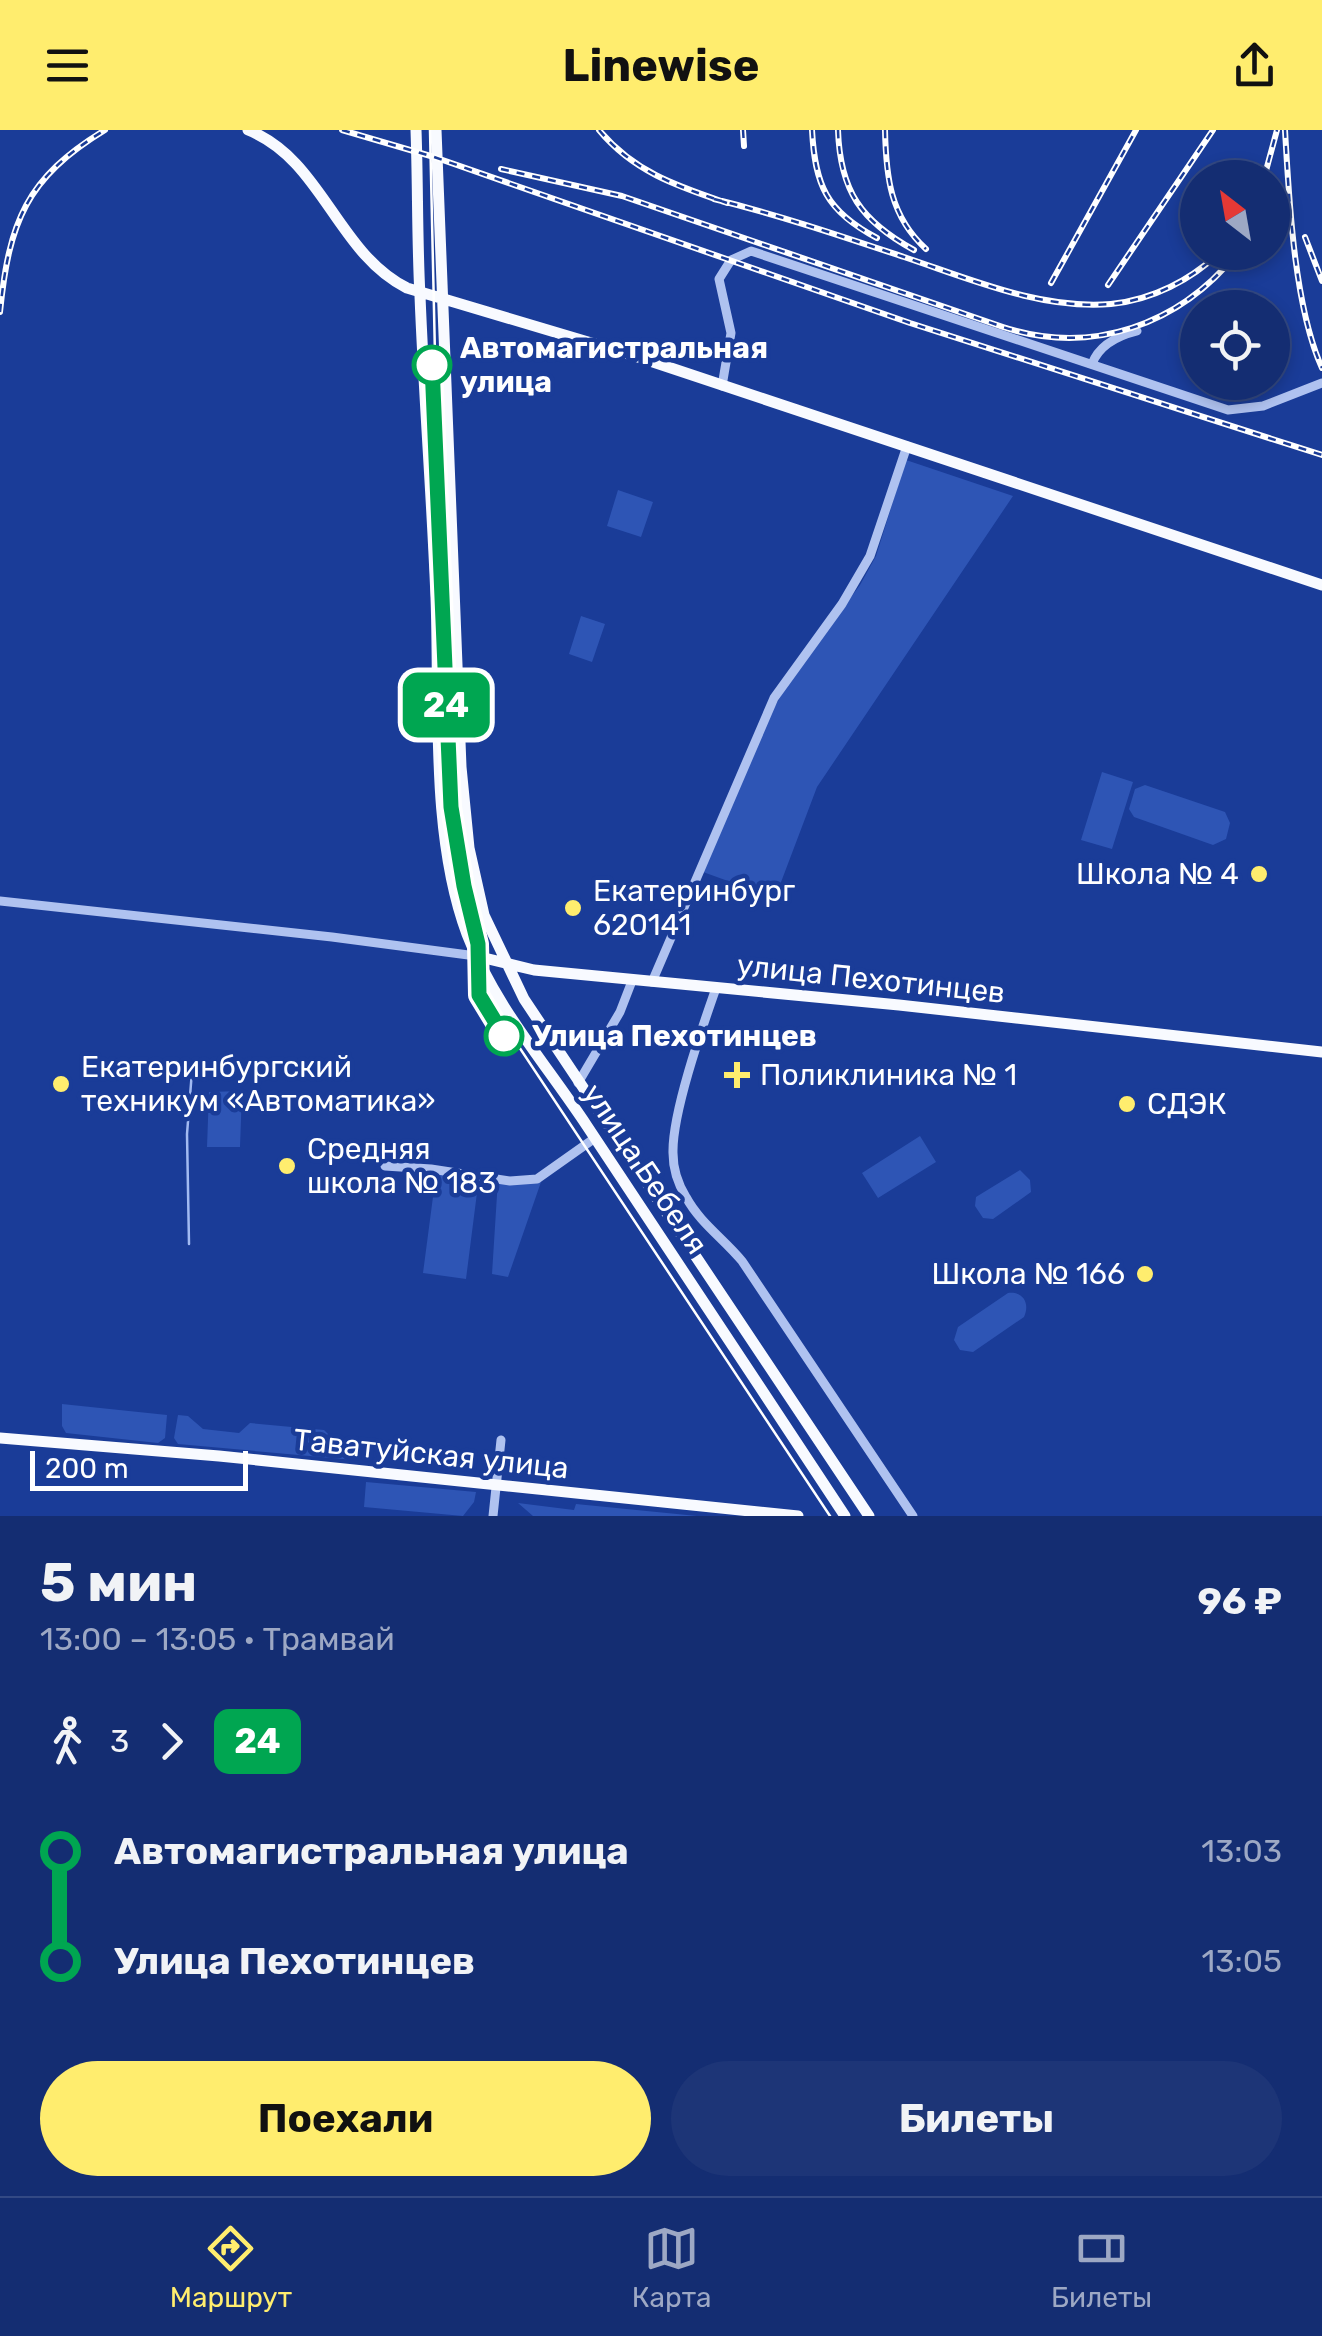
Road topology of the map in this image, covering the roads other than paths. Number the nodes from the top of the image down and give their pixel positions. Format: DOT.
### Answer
graph roads {
  1 [pos="248,130"];
  2 [pos="416,130"];
  3 [pos="436,130"];
  4 [pos="420,292"];
  5 [pos="443,298"];
  6 [pos="1137,331"];
  7 [pos="1092,364"];
  8 [pos="1322,383"];
  9 [pos="722,386"];
  10 [pos="908,446"];
  11 [pos="1322,585"];
  12 [pos="0,901"];
  13 [pos="476,956"];
  14 [pos="506,965"];
  15 [pos="632,981"];
  16 [pos="652,982"];
  17 [pos="716,988"];
  18 [pos="1322,1052"];
  19 [pos="578,1083"];
  20 [pos="595,1138"];
  21 [pos="385,1166"];
  22 [pos="0,1438"];
  23 [pos="501,1440"];
  24 [pos="495,1486"];
  25 [pos="864,1514"];
  26 [pos="492,1516"];
  27 [pos="798,1516"];
  28 [pos="846,1516"];
  29 [pos="912,1516"];
  1 -- 4 [label="main road"];
  2 -- 4 [label="main road, улица Бебеля"];
  3 -- 5 [label="main road, улица Бебеля"];
  4 -- 5 [label="main road"];
  4 -- 13 [label="main road, улица Бебеля"];
  5 -- 9 [label="main road"];
  5 -- 14 [label="main road, улица Бебеля"];
  6 -- 7 [label="street"];
  7 -- 8 [label="street"];
  7 -- 9 [label="street"];
  9 -- 10 [label="main road"];
  10 -- 11 [label="main road"];
  10 -- 16 [label="street"];
  12 -- 13 [label="street, улица Пехотинцев"];
  13 -- 14 [label="main road, улица Пехотинцев"];
  13 -- 20 [label="main road, улица Бебеля"];
  14 -- 15 [label="main road, улица Пехотинцев"];
  14 -- 19 [label="main road, улица Бебеля"];
  15 -- 16 [label="main road, улица Пехотинцев"];
  15 -- 19 [label="street"];
  16 -- 17 [label="main road, улица Пехотинцев"];
  17 -- 18 [label="main road, улица Пехотинцев"];
  17 -- 29 [label="street"];
  19 -- 25 [label="main road, улица Бебеля"];
  20 -- 21 [label="street"];
  20 -- 28 [label="main road, улица Бебеля"];
  22 -- 24 [label="main road, Таватуйская улица"];
  23 -- 24 [label="street"];
  24 -- 26 [label="street"];
  24 -- 27 [label="main road, Таватуйская улица"];
}
